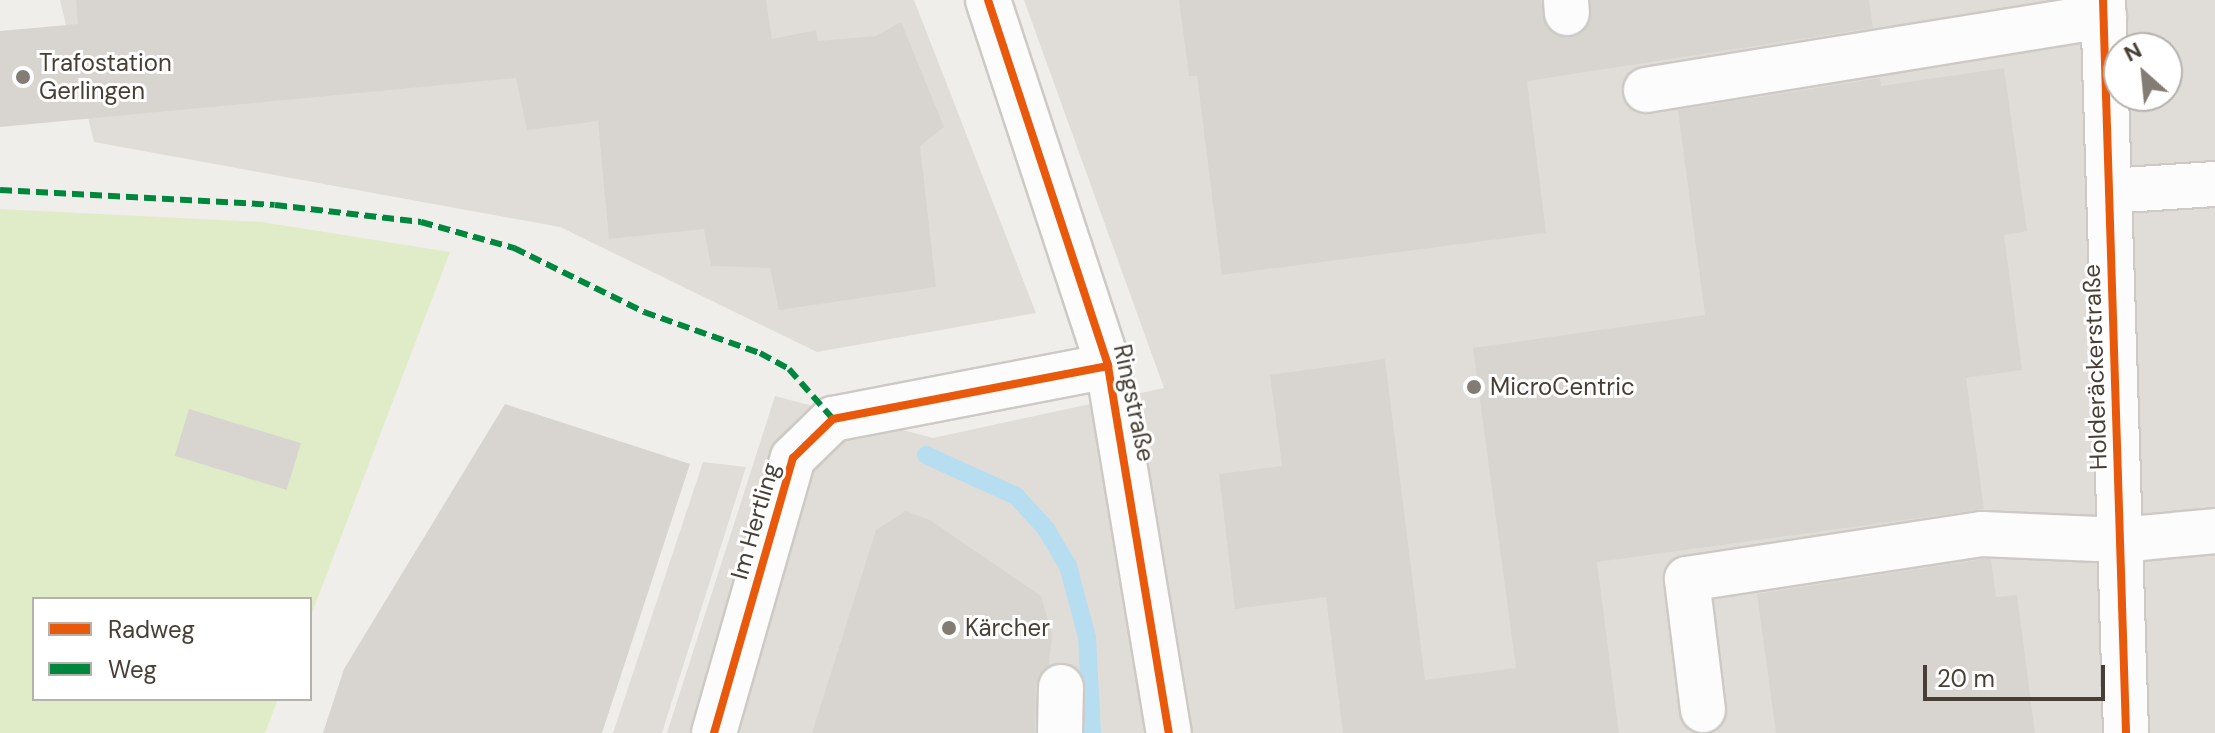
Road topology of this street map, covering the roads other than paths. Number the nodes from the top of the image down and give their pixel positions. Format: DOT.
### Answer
graph roads {
  1 [pos="988,0"];
  2 [pos="2104,8"];
  3 [pos="1646,90"];
  4 [pos="2215,184"];
  5 [pos="2109,191"];
  6 [pos="1108,366"];
  7 [pos="2215,531"];
  8 [pos="2120,540"];
  9 [pos="1061,687"];
  10 [pos="1703,710"];
  11 [pos="714,733"];
  12 [pos="1060,733"];
  13 [pos="1169,733"];
  14 [pos="2126,733"];
  1 -- 6 [label="street, Ringstraße"];
  2 -- 3 [label="street"];
  2 -- 5 [label="street, Holderäckerstraße"];
  4 -- 5 [label="street"];
  5 -- 8 [label="street, Holderäckerstraße"];
  6 -- 11 [label="street, Im Hertling"];
  6 -- 13 [label="street, Ringstraße"];
  7 -- 8 [label="street"];
  8 -- 10 [label="street"];
  8 -- 14 [label="street, Holderäckerstraße"];
  9 -- 12 [label="street"];
}
